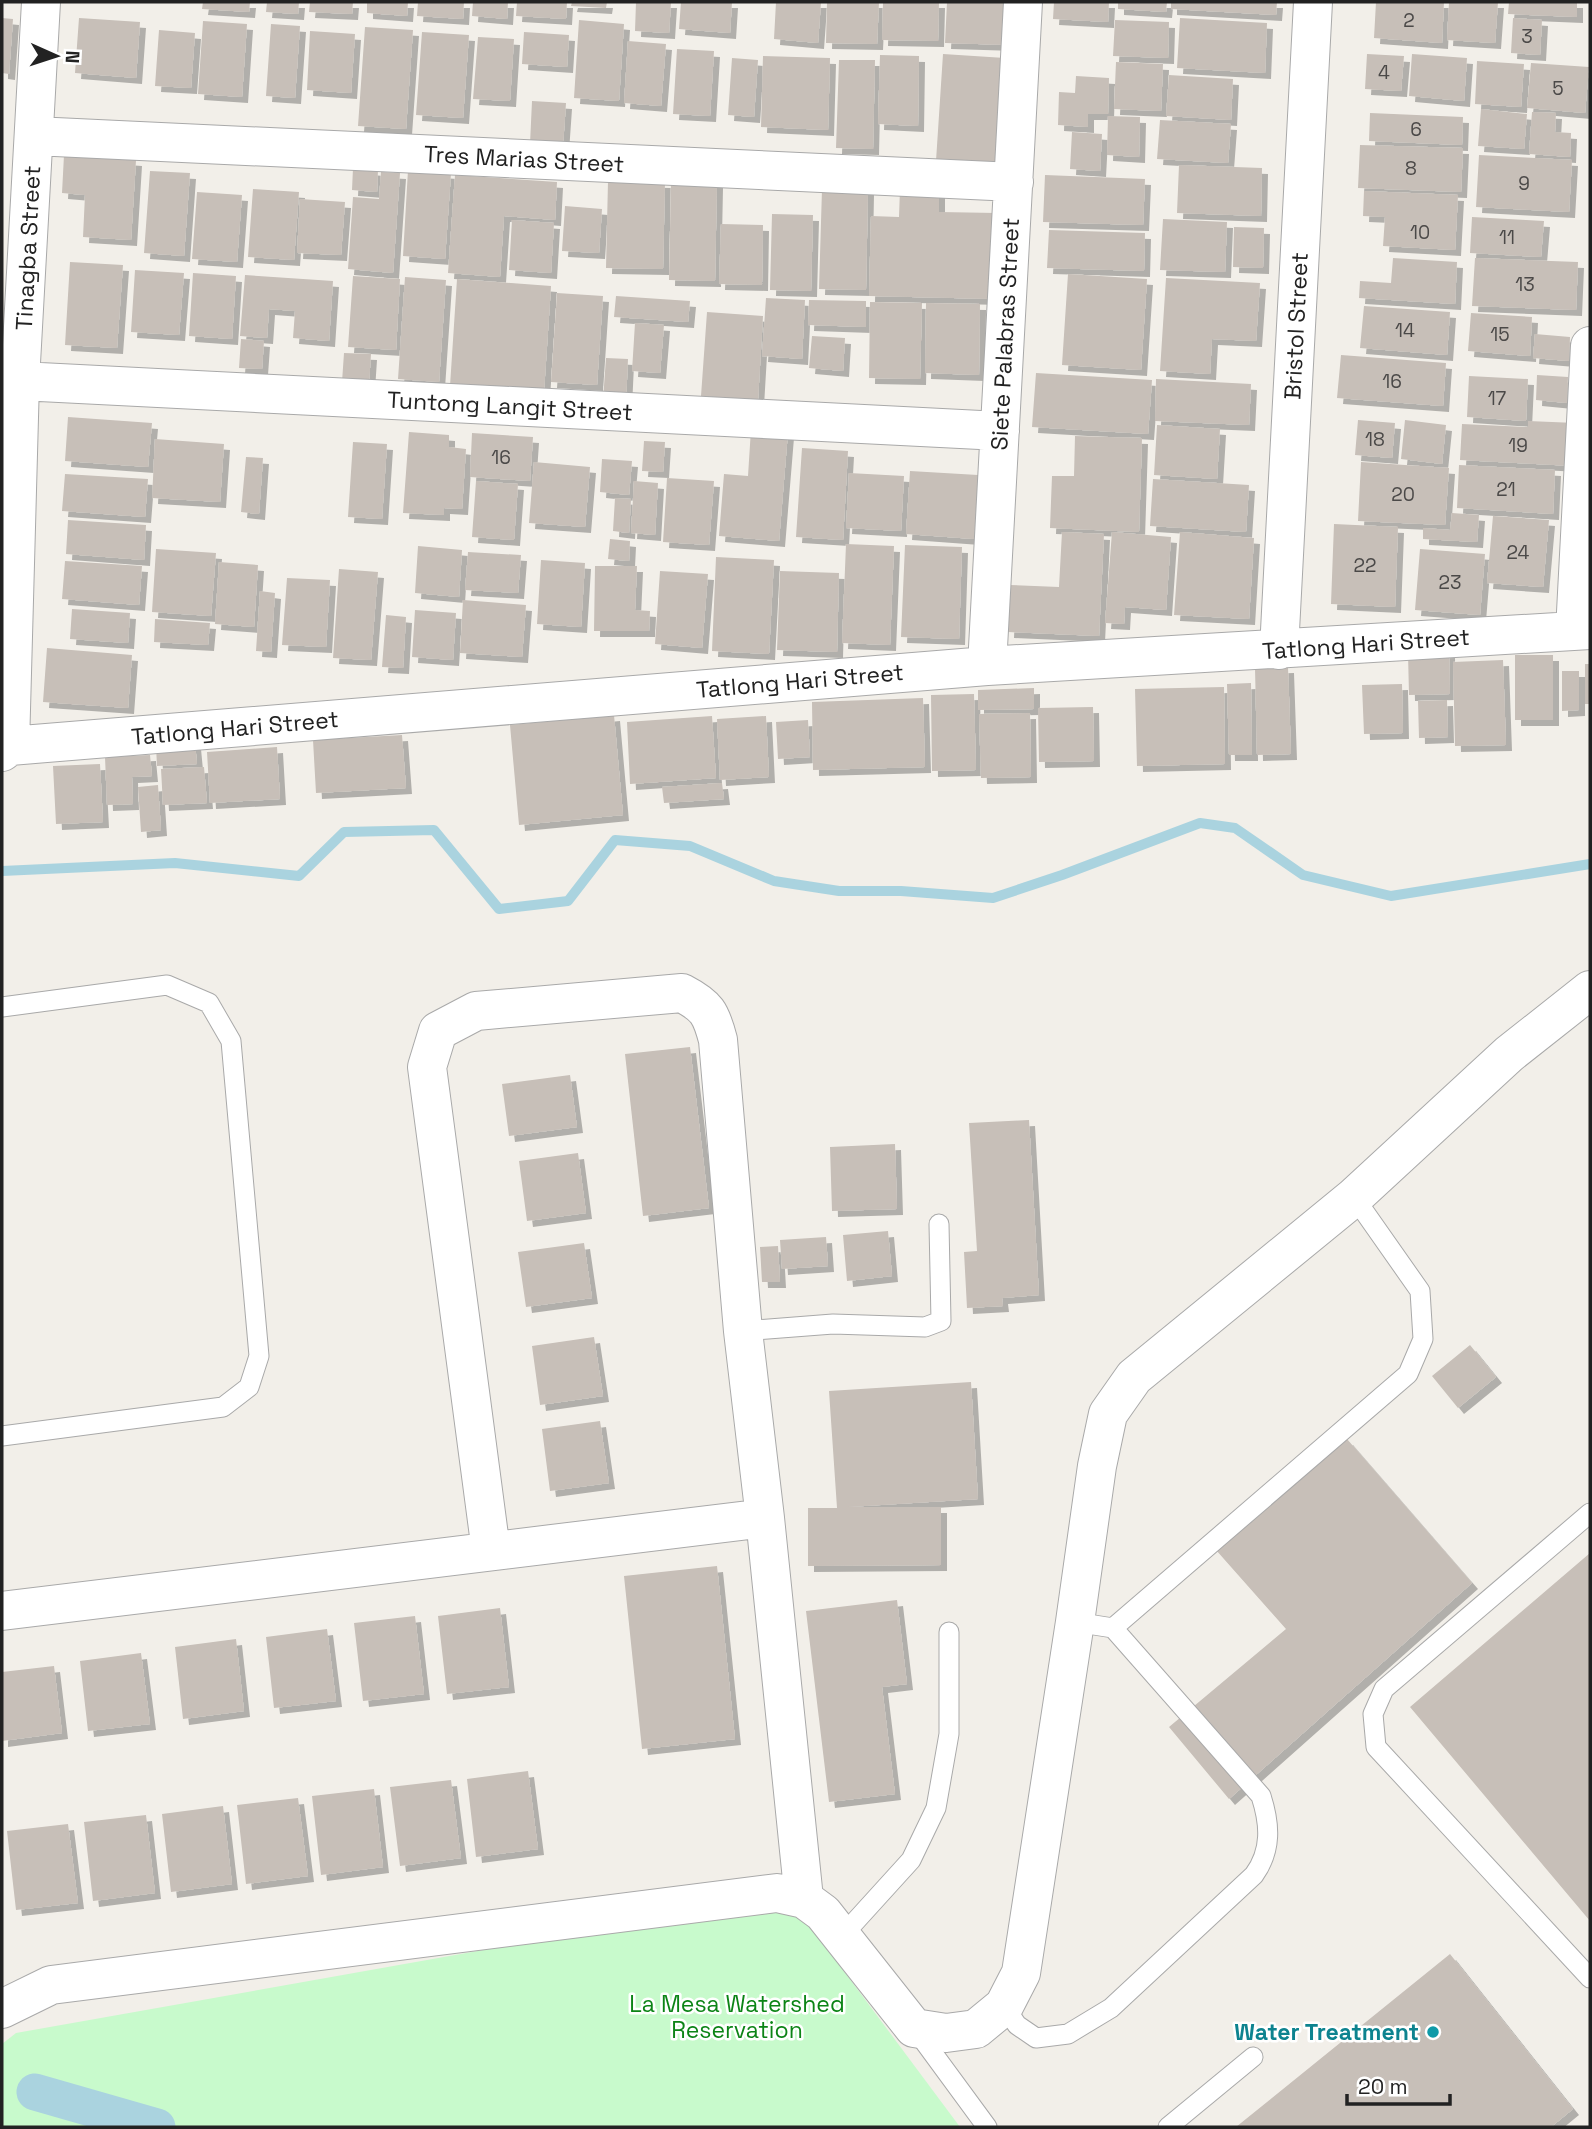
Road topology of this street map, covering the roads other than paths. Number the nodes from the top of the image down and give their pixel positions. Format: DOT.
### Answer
graph roads {
  1 [pos="41,2"];
  2 [pos="1023,2"];
  3 [pos="1313,2"];
  4 [pos="34,136"];
  5 [pos="1014,182"];
  6 [pos="1590,346"];
  7 [pos="20,381"];
  8 [pos="1000,431"];
  9 [pos="1582,631"];
  10 [pos="1279,650"];
  11 [pos="987,666"];
  12 [pos="6,749"];
  13 [pos="1589,994"];
  14 [pos="2,1007"];
  15 [pos="1354,1197"];
  16 [pos="939,1224"];
  17 [pos="743,1331"];
  18 [pos="2,1436"];
  19 [pos="1590,1513"];
  20 [pos="765,1518"];
  21 [pos="491,1551"];
  22 [pos="2,1611"];
  23 [pos="1075,1622"];
  24 [pos="1114,1628"];
  25 [pos="949,1632"];
  26 [pos="804,1899"];
  27 [pos="842,1936"];
  28 [pos="1590,1978"];
  29 [pos="1004,2006"];
  30 [pos="2,2009"];
  31 [pos="914,2028"];
  32 [pos="1253,2057"];
  33 [pos="1193,2119"];
  34 [pos="987,2127"];
  35 [pos="1168,2127"];
  1 -- 4 [label="street, Tinagba Street"];
  2 -- 5 [label="street, Siete Palabras Street"];
  3 -- 10 [label="street, Bristol Street"];
  4 -- 5 [label="street, Tres Marias Street"];
  4 -- 7 [label="street, Tinagba Street"];
  5 -- 8 [label="street, Siete Palabras Street"];
  6 -- 9 [label="street"];
  7 -- 8 [label="street, Tuntong Langit Street"];
  7 -- 12 [label="street, Tinagba Street"];
  8 -- 11 [label="street, Siete Palabras Street"];
  9 -- 10 [label="street, Tatlong Hari Street"];
  10 -- 11 [label="street, Tatlong Hari Street"];
  11 -- 12 [label="street, Tatlong Hari Street"];
  13 -- 15 [label="street"];
  14 -- 18 [label="lane"];
  15 -- 23 [label="street"];
  15 -- 24 [label="lane"];
  16 -- 17 [label="lane"];
  17 -- 20 [label="street"];
  17 -- 21 [label="street"];
  19 -- 28 [label="lane"];
  20 -- 21 [label="street"];
  20 -- 26 [label="street"];
  21 -- 22 [label="street"];
  23 -- 24 [label="lane"];
  23 -- 29 [label="street"];
  24 -- 29 [label="lane"];
  25 -- 27 [label="lane"];
  26 -- 27 [label="street"];
  26 -- 30 [label="street"];
  27 -- 31 [label="street"];
  29 -- 31 [label="street"];
  31 -- 34 [label="lane"];
  32 -- 33 [label="lane"];
  33 -- 35 [label="lane"];
}
